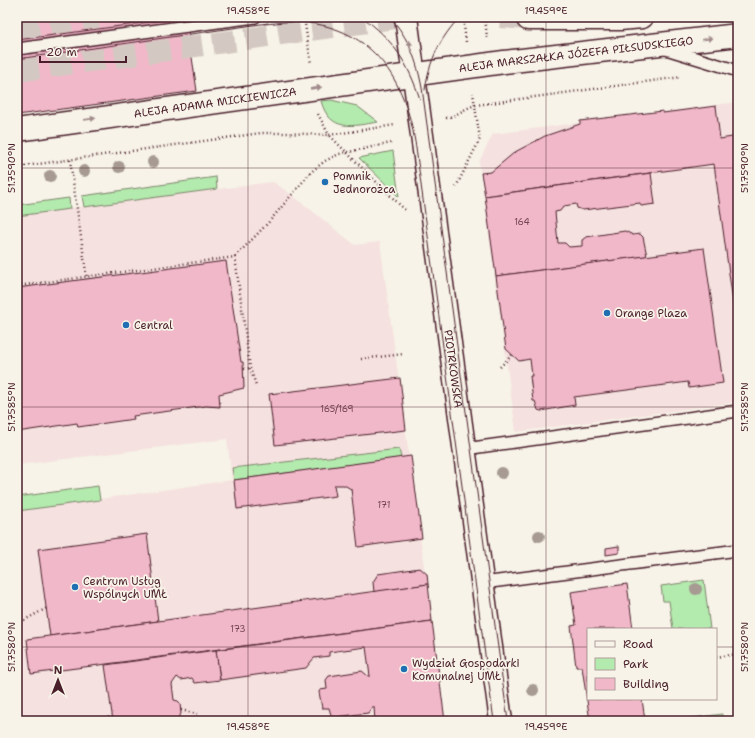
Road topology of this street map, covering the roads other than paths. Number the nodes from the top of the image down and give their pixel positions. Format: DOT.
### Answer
graph roads {
  1 [pos="255,17"];
  2 [pos="406,17"];
  3 [pos="642,17"];
  4 [pos="528,19"];
  5 [pos="738,35"];
  6 [pos="655,45"];
  7 [pos="17,50"];
  8 [pos="738,71"];
  9 [pos="414,75"];
  10 [pos="17,130"];
  11 [pos="738,411"];
  12 [pos="465,449"];
  13 [pos="738,550"];
  14 [pos="483,583"];
  15 [pos="501,721"];
  1 -- 7 [label="lane"];
  9 -- 2 [label="main road, PIOTRKOWSKA, one-way"];
  3 -- 4 [label="main road"];
  6 -- 5 [label="main road, ALEJA MARSZAŁKA JÓZEFA PIŁSUDSKIEGO, one-way"];
  6 -- 8 [label="lane"];
  6 -- 9 [label="main road, ALEJA MARSZAŁKA JÓZEFA PIŁSUDSKIEGO"];
  10 -- 9 [label="main road, ALEJA ADAMA MICKIEWICZA, one-way"];
  9 -- 12 [label="main road, PIOTRKOWSKA"];
  11 -- 12 [label="lane"];
  12 -- 14 [label="main road, PIOTRKOWSKA"];
  13 -- 14 [label="lane"];
  14 -- 15 [label="main road, PIOTRKOWSKA"];
}
